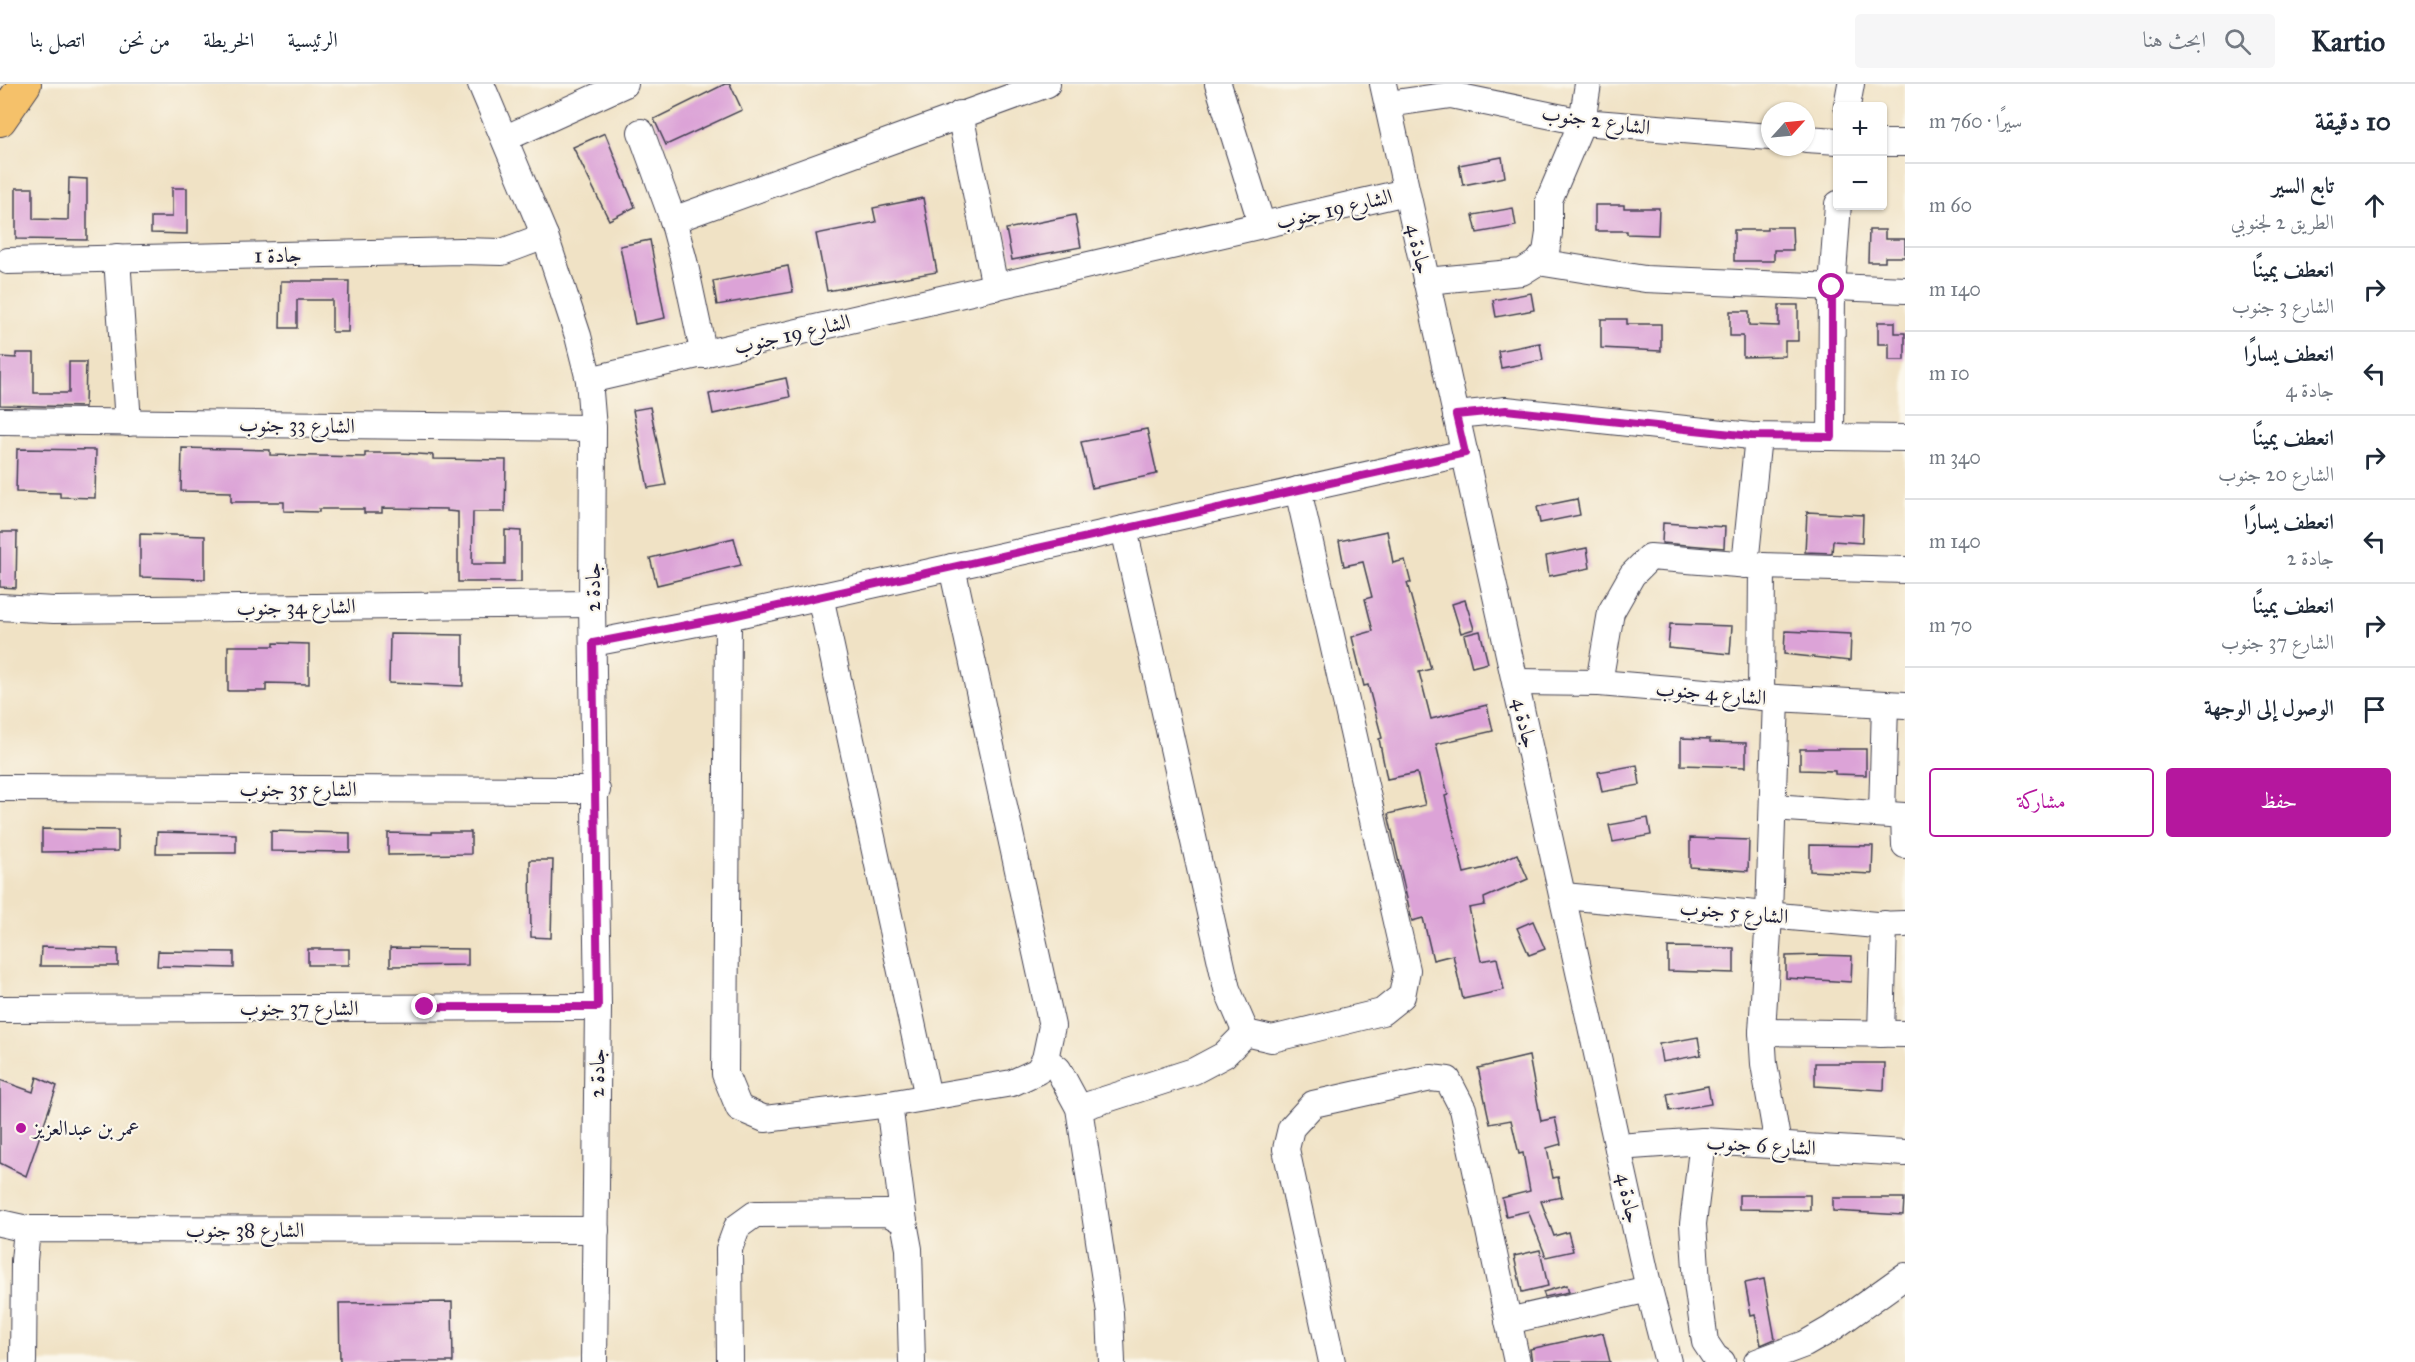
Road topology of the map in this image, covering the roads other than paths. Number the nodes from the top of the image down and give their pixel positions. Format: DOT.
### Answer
graph roads {
  1 [pos="25,84"];
  2 [pos="481,84"];
  3 [pos="625,84"];
  4 [pos="1047,84"];
  5 [pos="1218,84"];
  6 [pos="1588,84"];
  7 [pos="1851,84"];
  8 [pos="1385,94"];
  9 [pos="1848,102"];
  10 [pos="960,114"];
  11 [pos="0,120"];
  12 [pos="1582,122"];
  13 [pos="640,132"];
  14 [pos="1761,136"];
  15 [pos="506,138"];
  16 [pos="1815,140"];
  17 [pos="1833,141"];
  18 [pos="1887,143"];
  19 [pos="1905,143"];
  20 [pos="1406,192"];
  21 [pos="1838,210"];
  22 [pos="673,220"];
  23 [pos="1262,225"];
  24 [pos="545,236"];
  25 [pos="117,258"];
  26 [pos="8,261"];
  27 [pos="1538,262"];
  28 [pos="1426,281"];
  29 [pos="995,286"];
  30 [pos="1832,287"];
  31 [pos="1905,290"];
  32 [pos="704,355"];
  33 [pos="589,380"];
  34 [pos="1456,415"];
  35 [pos="0,421"];
  36 [pos="128,423"];
  37 [pos="593,428"];
  38 [pos="1758,436"];
  39 [pos="1832,437"];
  40 [pos="1905,438"];
  41 [pos="1465,453"];
  42 [pos="1298,490"];
  43 [pos="1124,529"];
  44 [pos="1905,565"];
  45 [pos="1754,566"];
  46 [pos="952,567"];
  47 [pos="820,597"];
  48 [pos="592,604"];
  49 [pos="0,607"];
  50 [pos="728,617"];
  51 [pos="593,643"];
  52 [pos="1516,682"];
  53 [pos="1599,684"];
  54 [pos="1769,698"];
  55 [pos="1895,704"];
  56 [pos="0,788"];
  57 [pos="597,790"];
  58 [pos="1773,807"];
  59 [pos="1897,815"];
  60 [pos="1905,845"];
  61 [pos="1564,896"];
  62 [pos="1769,915"];
  63 [pos="1894,924"];
  64 [pos="598,1007"];
  65 [pos="0,1009"];
  66 [pos="1762,1032"];
  67 [pos="1246,1033"];
  68 [pos="1893,1034"];
  69 [pos="1045,1059"];
  70 [pos="928,1097"];
  71 [pos="889,1104"];
  72 [pos="1079,1108"];
  73 [pos="1703,1141"];
  74 [pos="1778,1145"];
  75 [pos="1617,1147"];
  76 [pos="1905,1153"];
  77 [pos="904,1222"];
  78 [pos="0,1223"];
  79 [pos="27,1229"];
  80 [pos="596,1230"];
  81 [pos="1905,1276"];
  82 [pos="1649,1289"];
  83 [pos="1508,1321"];
  84 [pos="23,1362"];
  85 [pos="594,1362"];
  86 [pos="730,1362"];
  87 [pos="912,1362"];
  88 [pos="1112,1362"];
  89 [pos="1332,1362"];
  90 [pos="1517,1362"];
  91 [pos="1668,1362"];
  92 [pos="1722,1362"];
  93 [pos="1757,1362"];
  1 -- 11 [label="main road"];
  2 -- 15 [label="street, جادة 2"];
  3 -- 15 [label="street"];
  4 -- 10 [label="street"];
  5 -- 23 [label="street, الشارع 19 جنوب"];
  6 -- 12 [label="street"];
  7 -- 9 [label="street"];
  8 -- 12 [label="street, الشارع 2 جنوب"];
  8 -- 20 [label="street, جادة 4"];
  10 -- 22 [label="street"];
  10 -- 29 [label="street"];
  12 -- 14 [label="street, الشارع 2 جنوب"];
  12 -- 27 [label="street"];
  13 -- 22 [label="street"];
  15 -- 24 [label="street, جادة 2"];
  16 -- 17 [label="street"];
  18 -- 19 [label="street"];
  20 -- 23 [label="street, الشارع 19 جنوب"];
  20 -- 28 [label="street, جادة 4"];
  21 -- 30 [label="street"];
  22 -- 32 [label="street"];
  23 -- 29 [label="street, الشارع 19 جنوب"];
  24 -- 25 [label="street, جادة 1"];
  24 -- 33 [label="street, جادة 2"];
  25 -- 26 [label="street, جادة 1"];
  25 -- 36 [label="street"];
  27 -- 28 [label="street"];
  27 -- 30 [label="street"];
  28 -- 34 [label="street, جادة 4"];
  29 -- 32 [label="street, الشارع 19 جنوب"];
  30 -- 31 [label="street"];
  30 -- 39 [label="street"];
  32 -- 33 [label="street, الشارع 19 جنوب"];
  33 -- 37 [label="street, جادة 2"];
  34 -- 38 [label="street"];
  34 -- 41 [label="street, جادة 4"];
  35 -- 36 [label="street, الشارع 33 جنوب"];
  36 -- 37 [label="street, الشارع 33 جنوب"];
  37 -- 48 [label="street, جادة 2"];
  38 -- 39 [label="street"];
  38 -- 45 [label="street"];
  39 -- 40 [label="street"];
  41 -- 42 [label="street"];
  41 -- 52 [label="street, جادة 4"];
  42 -- 43 [label="street"];
  42 -- 67 [label="street"];
  43 -- 46 [label="street"];
  43 -- 67 [label="street"];
  44 -- 45 [label="street"];
  45 -- 53 [label="street"];
  45 -- 54 [label="street"];
  46 -- 47 [label="street"];
  46 -- 69 [label="street"];
  47 -- 50 [label="street"];
  47 -- 70 [label="street"];
  48 -- 49 [label="street, الشارع 34 جنوب"];
  48 -- 51 [label="street, جادة 2"];
  50 -- 51 [label="street"];
  50 -- 71 [label="street"];
  51 -- 57 [label="street, جادة 2"];
  52 -- 53 [label="street, الشارع 4 جنوب"];
  52 -- 61 [label="street, جادة 4"];
  53 -- 54 [label="street, الشارع 4 جنوب"];
  54 -- 55 [label="street, الشارع 4 جنوب"];
  54 -- 58 [label="street"];
  55 -- 59 [label="street"];
  56 -- 57 [label="street, الشارع 35 جنوب"];
  57 -- 64 [label="street, جادة 2"];
  58 -- 59 [label="street"];
  58 -- 62 [label="street"];
  59 -- 60 [label="street"];
  61 -- 62 [label="street, الشارع 5 جنوب"];
  61 -- 75 [label="street, جادة 4"];
  62 -- 63 [label="street, الشارع 5 جنوب"];
  62 -- 66 [label="street"];
  63 -- 68 [label="street"];
  64 -- 65 [label="street, الشارع 37 جنوب"];
  64 -- 80 [label="street, جادة 2"];
  66 -- 68 [label="street"];
  66 -- 74 [label="street"];
  67 -- 72 [label="street"];
  69 -- 70 [label="street"];
  69 -- 72 [label="street"];
  70 -- 71 [label="street"];
  71 -- 77 [label="street"];
  72 -- 88 [label="street"];
  73 -- 74 [label="street, الشارع 6 جنوب"];
  73 -- 75 [label="street, الشارع 6 جنوب"];
  73 -- 92 [label="street"];
  74 -- 76 [label="street, الشارع 6 جنوب"];
  75 -- 82 [label="street, جادة 4"];
  77 -- 86 [label="street"];
  77 -- 87 [label="street"];
  78 -- 79 [label="street"];
  79 -- 80 [label="street, الشارع 38 جنوب"];
  79 -- 84 [label="street"];
  80 -- 85 [label="street, جادة 2"];
  81 -- 93 [label="street"];
  82 -- 83 [label="street"];
  82 -- 91 [label="street, جادة 4"];
  83 -- 89 [label="street"];
  83 -- 90 [label="street"];
}
